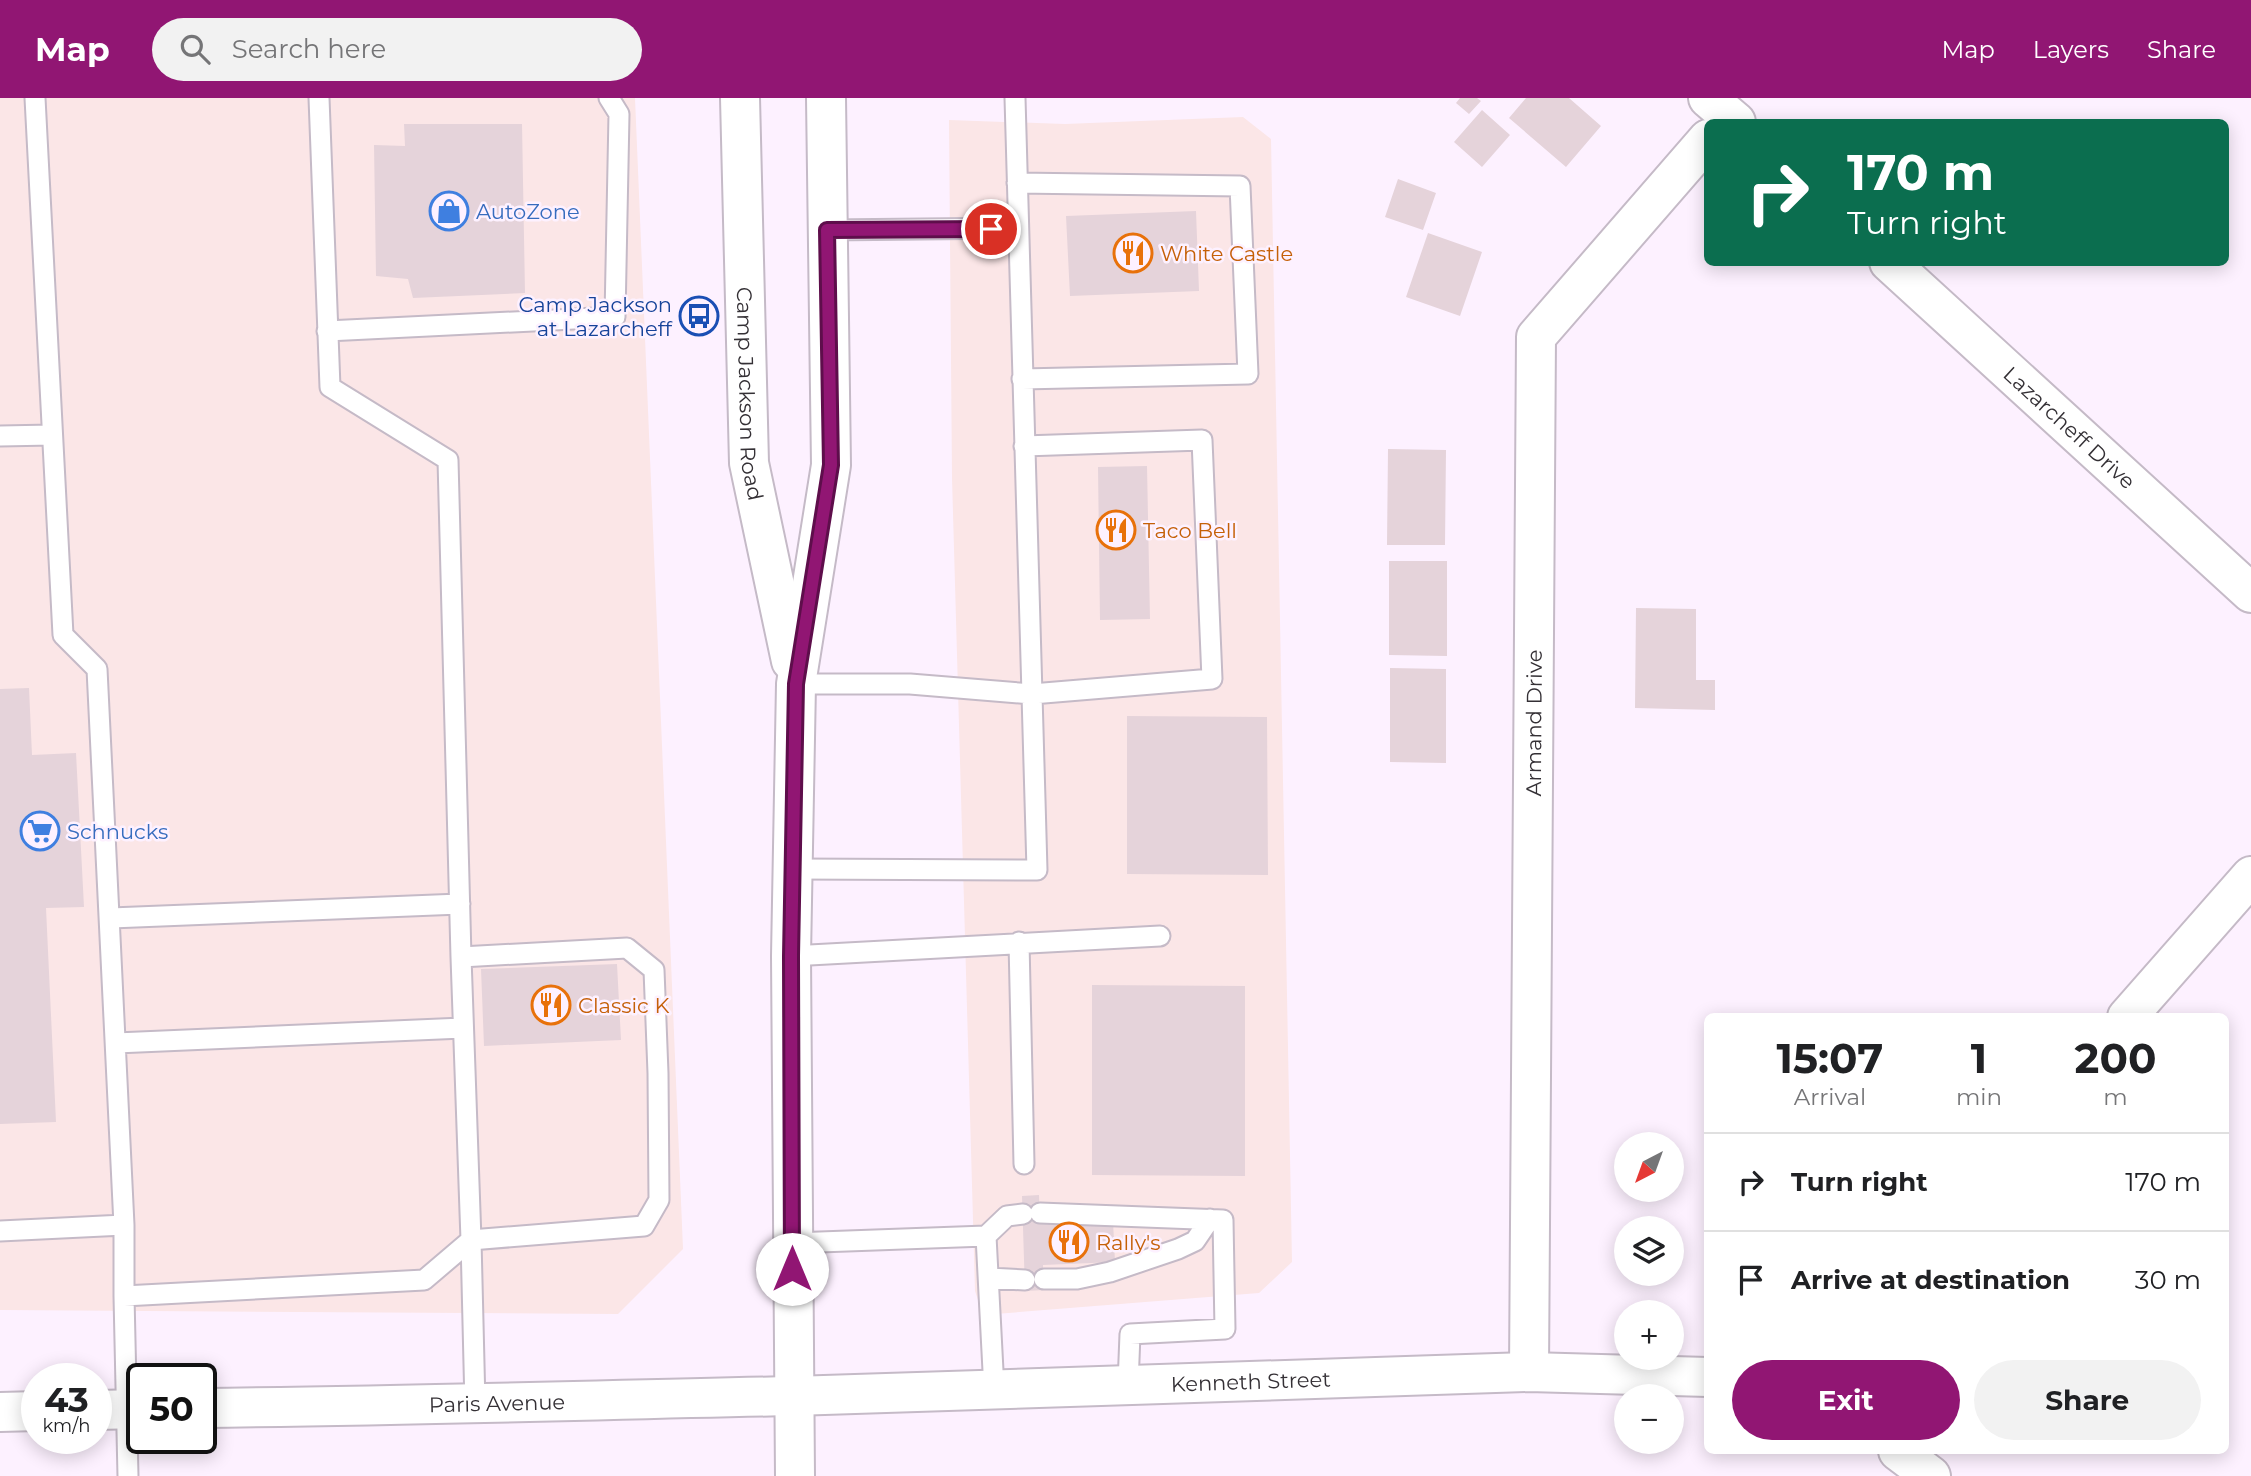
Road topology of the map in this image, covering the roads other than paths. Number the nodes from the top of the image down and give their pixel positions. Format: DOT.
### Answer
graph roads {
  1 [pos="35,98"];
  2 [pos="319,98"];
  3 [pos="609,98"];
  4 [pos="740,98"];
  5 [pos="825,98"];
  6 [pos="1016,98"];
  7 [pos="1704,140"];
  8 [pos="1017,183"];
  9 [pos="1018,228"];
  10 [pos="827,230"];
  11 [pos="1893,266"];
  12 [pos="327,331"];
  13 [pos="1022,379"];
  14 [pos="52,435"];
  15 [pos="0,436"];
  16 [pos="1024,446"];
  17 [pos="2251,593"];
  18 [pos="796,684"];
  19 [pos="1032,694"];
  20 [pos="793,869"];
  21 [pos="2251,876"];
  22 [pos="460,904"];
  23 [pos="111,918"];
  24 [pos="1160,936"];
  25 [pos="1019,942"];
  26 [pos="791,956"];
  27 [pos="461,957"];
  28 [pos="2131,1013"];
  29 [pos="463,1028"];
  30 [pos="116,1043"];
  31 [pos="1024,1164"];
  32 [pos="1210,1219"];
  33 [pos="124,1225"];
  34 [pos="0,1231"];
  35 [pos="986,1236"];
  36 [pos="471,1240"];
  37 [pos="792,1243"];
  38 [pos="989,1278"];
  39 [pos="124,1296"];
  40 [pos="1529,1372"];
  41 [pos="1704,1377"];
  42 [pos="1128,1385"];
  43 [pos="994,1390"];
  44 [pos="793,1396"];
  45 [pos="475,1405"];
  46 [pos="217,1408"];
  47 [pos="121,1409"];
  48 [pos="21,1411"];
  49 [pos="0,1412"];
  50 [pos="1902,1454"];
  51 [pos="128,1476"];
  52 [pos="794,1476"];
  53 [pos="1931,1476"];
  1 -- 14 [label="lane"];
  2 -- 12 [label="lane"];
  3 -- 12 [label="lane"];
  4 -- 18 [label="street, Camp Jackson Road"];
  5 -- 10 [label="street, Camp Jackson Road"];
  6 -- 8 [label="lane"];
  7 -- 40 [label="street, Armand Drive"];
  8 -- 9 [label="lane"];
  8 -- 13 [label="lane"];
  9 -- 10 [label="lane"];
  9 -- 13 [label="lane"];
  10 -- 18 [label="street, Camp Jackson Road"];
  11 -- 17 [label="street, Lazarcheff Drive"];
  12 -- 22 [label="lane"];
  13 -- 16 [label="lane"];
  14 -- 15 [label="lane"];
  14 -- 23 [label="lane"];
  16 -- 19 [label="lane"];
  16 -- 19 [label="lane"];
  18 -- 19 [label="lane"];
  18 -- 20 [label="street, Camp Jackson Road"];
  19 -- 20 [label="lane"];
  20 -- 26 [label="street, Camp Jackson Road"];
  21 -- 28 [label="street"];
  22 -- 23 [label="lane"];
  22 -- 27 [label="lane"];
  23 -- 30 [label="lane"];
  24 -- 25 [label="lane"];
  25 -- 26 [label="lane"];
  25 -- 31 [label="lane"];
  26 -- 37 [label="street, Camp Jackson Road"];
  27 -- 29 [label="lane"];
  27 -- 36 [label="lane"];
  29 -- 30 [label="lane"];
  29 -- 36 [label="lane"];
  30 -- 33 [label="lane"];
  32 -- 35 [label="lane"];
  32 -- 38 [label="lane"];
  32 -- 42 [label="lane"];
  33 -- 34 [label="lane"];
  33 -- 39 [label="lane"];
  35 -- 37 [label="lane"];
  35 -- 38 [label="lane"];
  36 -- 39 [label="lane"];
  36 -- 45 [label="lane"];
  37 -- 44 [label="street, Camp Jackson Road"];
  38 -- 43 [label="lane"];
  39 -- 47 [label="lane"];
  40 -- 41 [label="street, Kenneth Street"];
  40 -- 42 [label="street, Kenneth Street"];
  42 -- 43 [label="street, Kenneth Street"];
  43 -- 44 [label="street, Kenneth Street"];
  44 -- 45 [label="street, Paris Avenue"];
  44 -- 52 [label="street, Camp Jackson Road"];
  45 -- 46 [label="street, Paris Avenue"];
  47 -- 51 [label="lane"];
  48 -- 49 [label="street"];
  50 -- 53 [label="street"];
}
